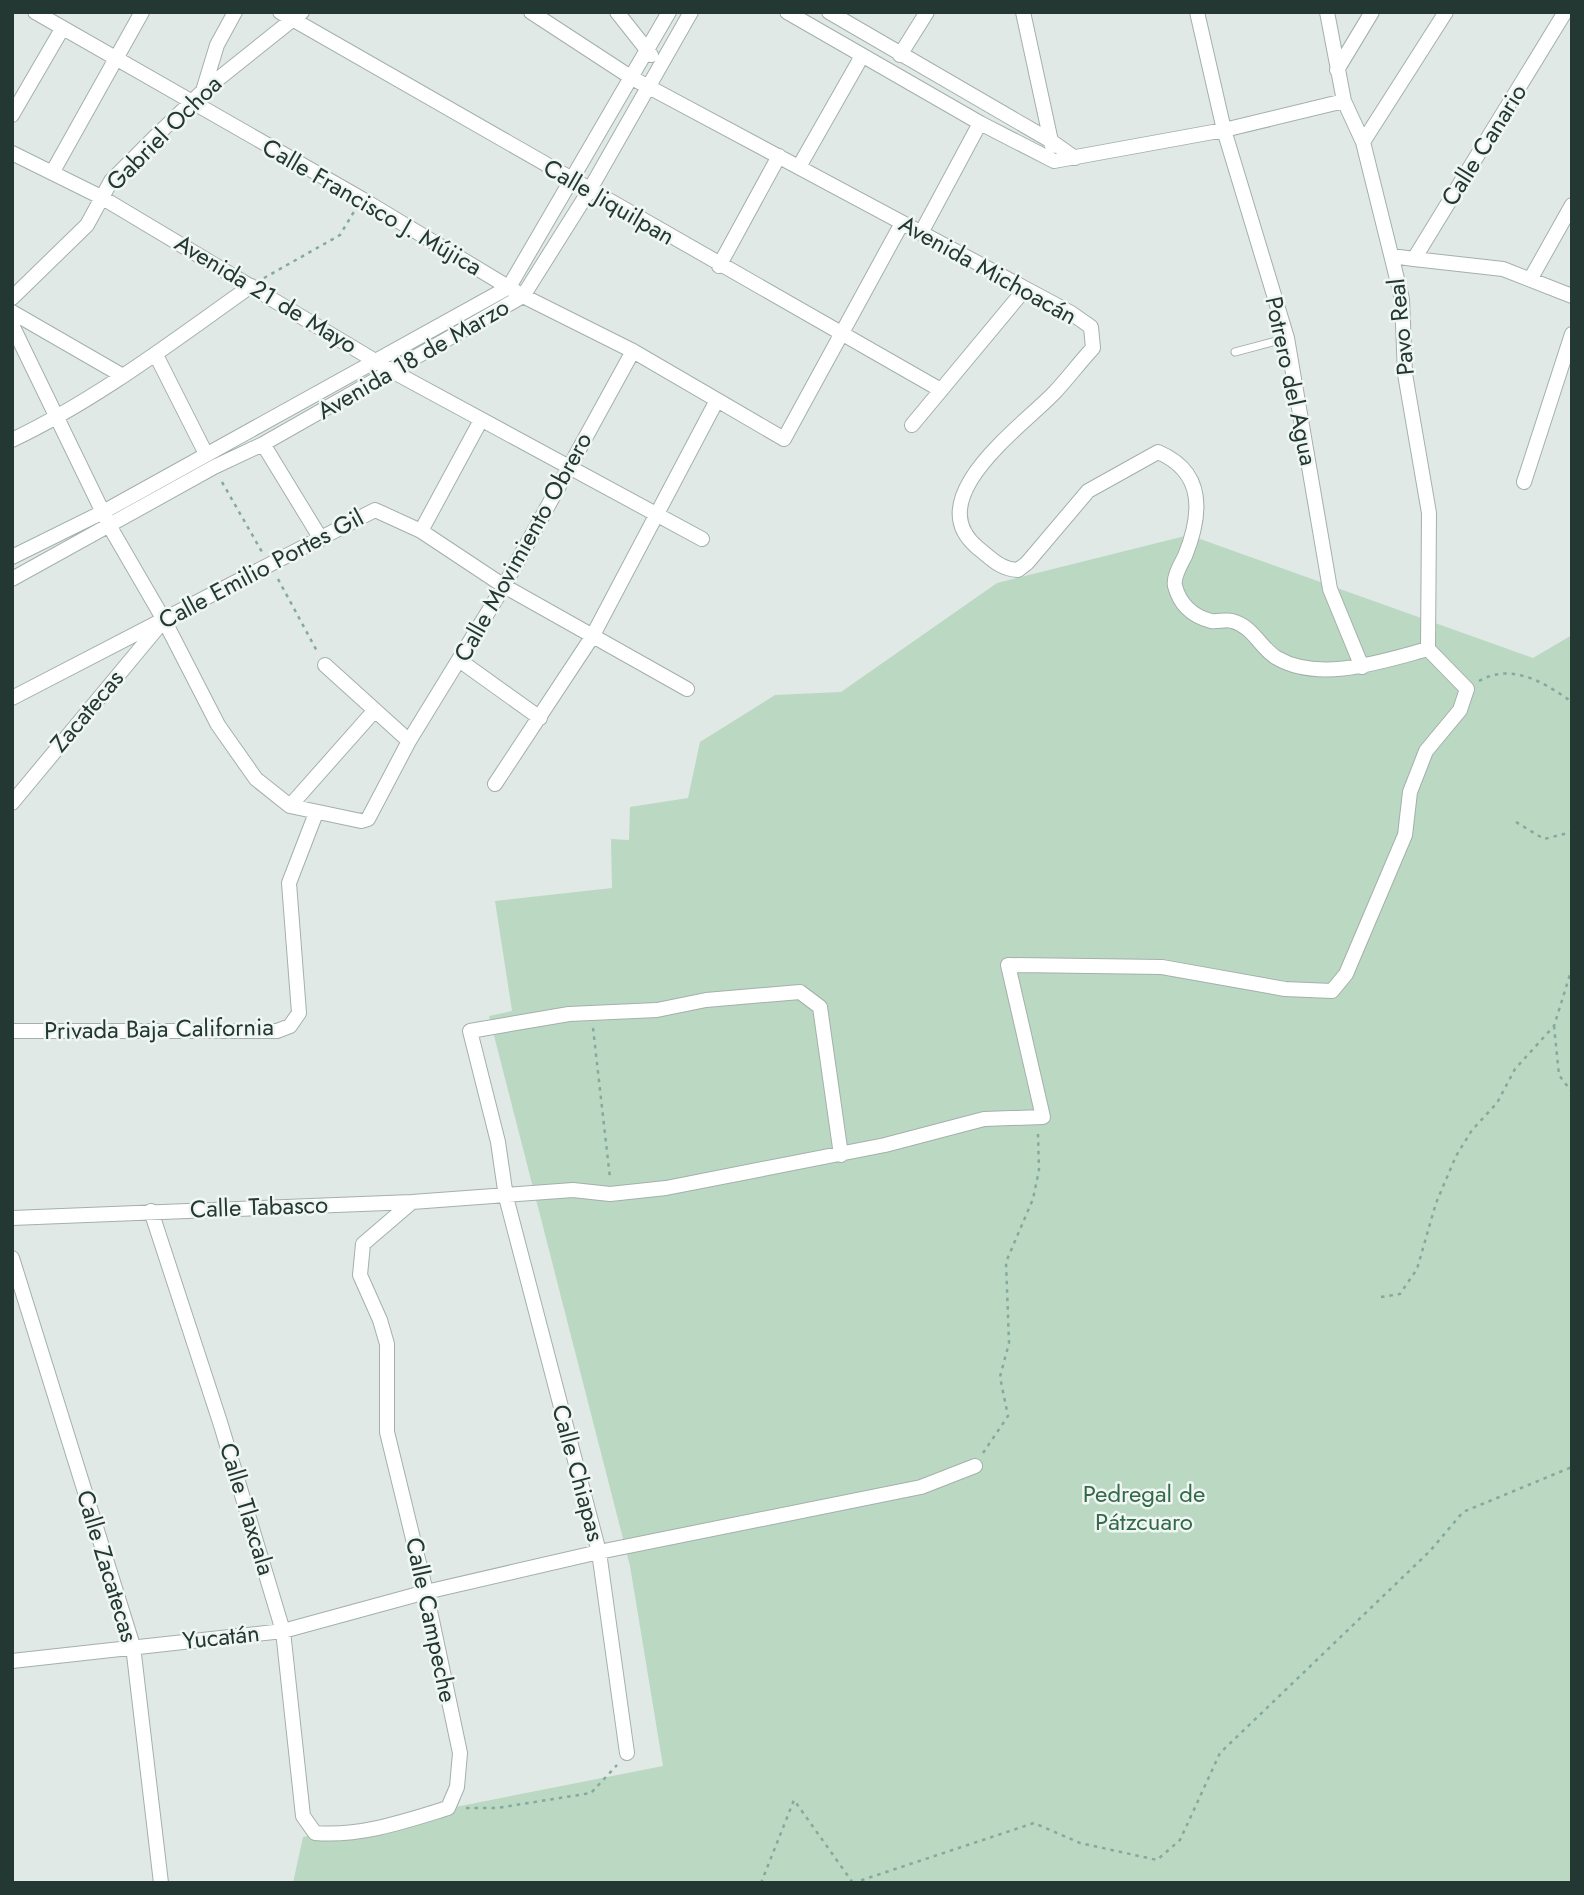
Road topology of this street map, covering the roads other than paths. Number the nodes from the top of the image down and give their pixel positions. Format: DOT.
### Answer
graph roads {
  1 [pos="35,12"];
  2 [pos="142,12"];
  3 [pos="235,12"];
  4 [pos="617,12"];
  5 [pos="669,12"];
  6 [pos="691,12"];
  7 [pos="787,12"];
  8 [pos="828,12"];
  9 [pos="927,12"];
  10 [pos="1023,12"];
  11 [pos="1197,12"];
  12 [pos="1327,12"];
  13 [pos="1373,12"];
  14 [pos="1446,12"];
  15 [pos="1566,12"];
  16 [pos="537,14"];
  17 [pos="292,15"];
  18 [pos="62,29"];
  19 [pos="647,50"];
  20 [pos="900,55"];
  21 [pos="862,56"];
  22 [pos="116,58"];
  23 [pos="659,66"];
  24 [pos="1337,70"];
  25 [pos="930,73"];
  26 [pos="632,78"];
  27 [pos="649,85"];
  28 [pos="920,89"];
  29 [pos="203,91"];
  30 [pos="1344,101"];
  31 [pos="191,104"];
  32 [pos="12,115"];
  33 [pos="980,123"];
  34 [pos="1224,130"];
  35 [pos="1051,141"];
  36 [pos="1363,142"];
  37 [pos="12,153"];
  38 [pos="779,156"];
  39 [pos="1075,158"];
  40 [pos="1054,161"];
  41 [pos="800,166"];
  42 [pos="52,173"];
  43 [pos="572,181"];
  44 [pos="589,191"];
  45 [pos="101,197"];
  46 [pos="1572,205"];
  47 [pos="902,223"];
  48 [pos="921,233"];
  49 [pos="1392,256"];
  50 [pos="1414,259"];
  51 [pos="719,266"];
  52 [pos="1531,278"];
  53 [pos="251,286"];
  54 [pos="509,288"];
  55 [pos="1025,289"];
  56 [pos="523,296"];
  57 [pos="1572,296"];
  58 [pos="12,298"];
  59 [pos="12,312"];
  60 [pos="12,325"];
  61 [pos="842,333"];
  62 [pos="1572,334"];
  63 [pos="1287,338"];
  64 [pos="634,351"];
  65 [pos="1235,352"];
  66 [pos="156,355"];
  67 [pos="377,360"];
  68 [pos="392,371"];
  69 [pos="123,376"];
  70 [pos="939,389"];
  71 [pos="716,402"];
  72 [pos="274,417"];
  73 [pos="55,419"];
  74 [pos="481,419"];
  75 [pos="912,425"];
  76 [pos="282,433"];
  77 [pos="12,440"];
  78 [pos="263,444"];
  79 [pos="206,454"];
  80 [pos="568,467"];
  81 [pos="1524,482"];
  82 [pos="103,512"];
  83 [pos="655,514"];
  84 [pos="110,527"];
  85 [pos="421,531"];
  86 [pos="321,539"];
  87 [pos="702,539"];
  88 [pos="12,557"];
  89 [pos="12,579"];
  90 [pos="504,586"];
  91 [pos="164,620"];
  92 [pos="592,637"];
  93 [pos="1428,649"];
  94 [pos="459,660"];
  95 [pos="325,665"];
  96 [pos="1362,667"];
  97 [pos="687,689"];
  98 [pos="12,698"];
  99 [pos="375,710"];
  100 [pos="540,718"];
  101 [pos="409,741"];
  102 [pos="495,785"];
  103 [pos="12,803"];
  104 [pos="290,806"];
  105 [pos="316,813"];
  106 [pos="12,1031"];
  107 [pos="841,1155"];
  108 [pos="506,1197"];
  109 [pos="412,1202"];
  110 [pos="151,1211"];
  111 [pos="12,1218"];
  112 [pos="12,1258"];
  113 [pos="975,1466"];
  114 [pos="599,1552"];
  115 [pos="426,1592"];
  116 [pos="283,1630"];
  117 [pos="133,1646"];
  118 [pos="12,1661"];
  119 [pos="627,1753"];
  120 [pos="303,1816"];
  121 [pos="161,1883"];
  1 -- 18 [label="street, Calle Francisco J. Mújica"];
  2 -- 22 [label="street"];
  3 -- 29 [label="street"];
  4 -- 19 [label="street"];
  5 -- 19 [label="street, Avenida 18 de Marzo"];
  6 -- 23 [label="street, Avenida 18 de Marzo"];
  7 -- 21 [label="street"];
  8 -- 20 [label="street"];
  9 -- 20 [label="street"];
  10 -- 35 [label="street"];
  11 -- 34 [label="street, Potrero del Agua"];
  12 -- 24 [label="street, Pavo Real"];
  13 -- 24 [label="street"];
  14 -- 36 [label="street"];
  15 -- 50 [label="street, Calle Canario"];
  16 -- 26 [label="street, Avenida Michoacán"];
  17 -- 29 [label="street, Gabriel Ochoa"];
  17 -- 43 [label="street, Calle Jiquilpan"];
  18 -- 22 [label="street, Calle Francisco J. Mújica"];
  18 -- 32 [label="street"];
  19 -- 23 [label="street"];
  19 -- 26 [label="street, Avenida 18 de Marzo"];
  20 -- 25 [label="street"];
  21 -- 28 [label="street"];
  21 -- 41 [label="street"];
  22 -- 31 [label="street, Calle Francisco J. Mújica"];
  22 -- 42 [label="street"];
  23 -- 27 [label="street, Avenida 18 de Marzo"];
  24 -- 30 [label="street, Pavo Real"];
  25 -- 28 [label="street"];
  25 -- 35 [label="street"];
  26 -- 27 [label="street, Avenida Michoacán"];
  26 -- 43 [label="street, Avenida 18 de Marzo"];
  27 -- 38 [label="street, Avenida Michoacán"];
  27 -- 44 [label="street, Avenida 18 de Marzo"];
  28 -- 33 [label="street"];
  29 -- 31 [label="street, Gabriel Ochoa"];
  30 -- 34 [label="street"];
  30 -- 36 [label="street, Pavo Real"];
  31 -- 45 [label="street, Gabriel Ochoa"];
  31 -- 54 [label="street, Calle Francisco J. Mújica"];
  33 -- 40 [label="street"];
  33 -- 48 [label="street"];
  34 -- 39 [label="street"];
  34 -- 63 [label="street, Potrero del Agua"];
  35 -- 39 [label="street"];
  35 -- 40 [label="street"];
  36 -- 49 [label="street, Pavo Real"];
  37 -- 42 [label="street, Avenida 21 de Mayo"];
  38 -- 41 [label="street, Avenida Michoacán"];
  38 -- 51 [label="street"];
  39 -- 40 [label="street"];
  41 -- 47 [label="street, Avenida Michoacán"];
  42 -- 45 [label="street, Avenida 21 de Mayo"];
  43 -- 44 [label="street, Calle Jiquilpan"];
  43 -- 54 [label="street, Avenida 18 de Marzo"];
  44 -- 51 [label="street, Calle Jiquilpan"];
  44 -- 56 [label="street, Avenida 18 de Marzo"];
  45 -- 53 [label="street, Avenida 21 de Mayo"];
  45 -- 58 [label="street, Gabriel Ochoa"];
  46 -- 52 [label="street"];
  47 -- 48 [label="street, Avenida Michoacán"];
  47 -- 61 [label="street"];
  48 -- 55 [label="street, Avenida Michoacán"];
  49 -- 50 [label="street"];
  49 -- 93 [label="street, Pavo Real"];
  50 -- 52 [label="street"];
  51 -- 61 [label="street, Calle Jiquilpan"];
  52 -- 57 [label="street"];
  53 -- 66 [label="street"];
  53 -- 67 [label="street, Avenida 21 de Mayo"];
  54 -- 56 [label="street, Calle Francisco J. Mújica"];
  54 -- 67 [label="street, Avenida 18 de Marzo"];
  55 -- 70 [label="street"];
  55 -- 96 [label="street, Avenida Michoacán"];
  56 -- 64 [label="street, Calle Francisco J. Mújica"];
  56 -- 68 [label="street, Avenida 18 de Marzo"];
  59 -- 69 [label="street"];
  60 -- 73 [label="street"];
  61 -- 70 [label="street, Calle Jiquilpan"];
  61 -- 71 [label="street, Calle Francisco J. Mújica"];
  62 -- 81 [label="street"];
  63 -- 65 [label="lane"];
  63 -- 96 [label="street, Potrero del Agua"];
  64 -- 71 [label="street, Calle Francisco J. Mújica"];
  64 -- 80 [label="street, Calle Movimiento Obrero"];
  66 -- 69 [label="street"];
  66 -- 79 [label="street"];
  67 -- 68 [label="street, Avenida 21 de Mayo"];
  67 -- 72 [label="street, Avenida 18 de Marzo"];
  68 -- 74 [label="street, Avenida 21 de Mayo"];
  68 -- 76 [label="street, Avenida 18 de Marzo"];
  69 -- 73 [label="street"];
  70 -- 75 [label="street"];
  71 -- 83 [label="street"];
  72 -- 76 [label="street"];
  72 -- 79 [label="street, Avenida 18 de Marzo"];
  73 -- 77 [label="street"];
  73 -- 82 [label="street"];
  74 -- 80 [label="street, Avenida 21 de Mayo"];
  74 -- 85 [label="street"];
  76 -- 78 [label="street, Avenida 18 de Marzo"];
  78 -- 84 [label="street, Avenida 18 de Marzo"];
  78 -- 86 [label="street"];
  79 -- 82 [label="street, Avenida 18 de Marzo"];
  80 -- 83 [label="street, Avenida 21 de Mayo"];
  80 -- 90 [label="street, Calle Movimiento Obrero"];
  82 -- 84 [label="street"];
  82 -- 88 [label="street, Avenida 18 de Marzo"];
  83 -- 87 [label="street, Avenida 21 de Mayo"];
  83 -- 92 [label="street"];
  84 -- 89 [label="street, Avenida 18 de Marzo"];
  84 -- 91 [label="street"];
  85 -- 86 [label="street, Calle Emilio Portes Gil"];
  85 -- 90 [label="street, Calle Emilio Portes Gil"];
  86 -- 91 [label="street, Calle Emilio Portes Gil"];
  90 -- 92 [label="street, Calle Emilio Portes Gil"];
  90 -- 94 [label="street, Calle Movimiento Obrero"];
  91 -- 98 [label="street, Calle Emilio Portes Gil"];
  91 -- 103 [label="street, Zacatecas"];
  91 -- 104 [label="street"];
  92 -- 97 [label="street, Calle Emilio Portes Gil"];
  92 -- 100 [label="street"];
  93 -- 96 [label="street"];
  93 -- 107 [label="street, Calle Tabasco"];
  94 -- 100 [label="street"];
  94 -- 101 [label="street, Calle Movimiento Obrero"];
  95 -- 99 [label="street"];
  99 -- 101 [label="street"];
  99 -- 104 [label="street"];
  100 -- 102 [label="street"];
  101 -- 105 [label="street, Calle Movimiento Obrero"];
  104 -- 105 [label="street"];
  105 -- 106 [label="street, Privada Baja California"];
  107 -- 108 [label="street, Calle Tabasco"];
  107 -- 108 [label="street, Calle Chiapas"];
  108 -- 109 [label="street, Calle Tabasco"];
  108 -- 114 [label="street, Calle Chiapas"];
  109 -- 110 [label="street, Calle Tabasco"];
  109 -- 115 [label="street, Calle Campeche"];
  110 -- 111 [label="street, Calle Tabasco"];
  110 -- 116 [label="street, Calle Tlaxcala"];
  112 -- 117 [label="street, Calle Zacatecas"];
  113 -- 114 [label="street, Yucatán"];
  114 -- 115 [label="street, Yucatán"];
  114 -- 119 [label="street, Calle Chiapas"];
  115 -- 116 [label="street, Yucatán"];
  115 -- 120 [label="street, Calle Campeche"];
  116 -- 117 [label="street, Yucatán"];
  116 -- 120 [label="street, Calle Tlaxcala"];
  117 -- 118 [label="street, Yucatán"];
  117 -- 121 [label="street, Calle Zacatecas"];
}
